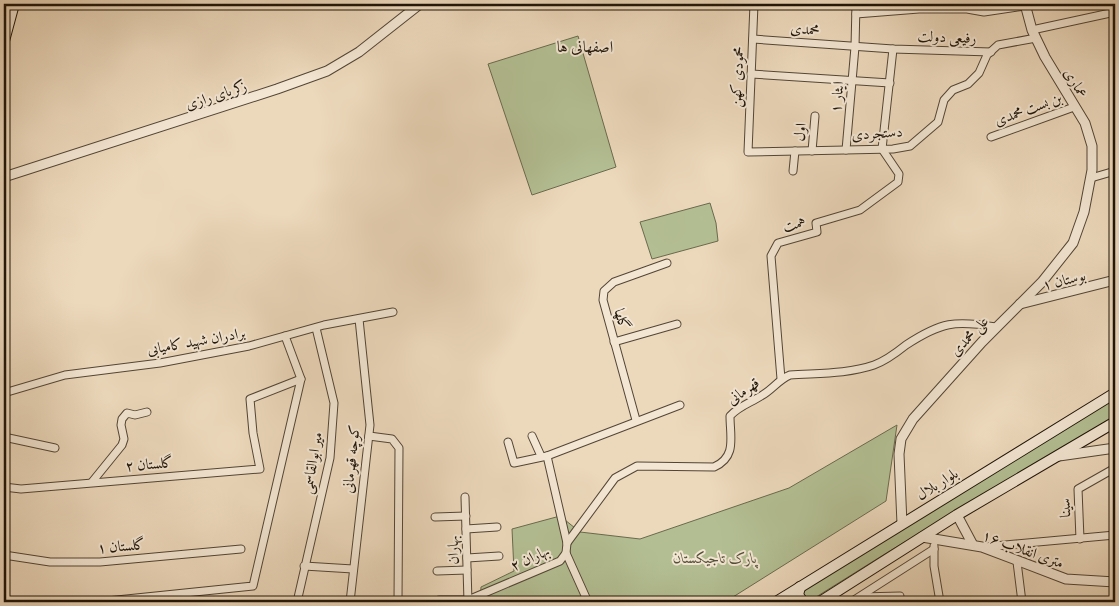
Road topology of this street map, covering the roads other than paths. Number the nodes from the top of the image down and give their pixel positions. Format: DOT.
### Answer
graph roads {
  1 [pos="14,4"];
  2 [pos="420,4"];
  3 [pos="754,4"];
  4 [pos="856,4"];
  5 [pos="1025,5"];
  6 [pos="915,7"];
  7 [pos="1115,12"];
  8 [pos="856,14"];
  9 [pos="1034,34"];
  10 [pos="753,39"];
  11 [pos="4,40"];
  12 [pos="855,47"];
  13 [pos="893,50"];
  14 [pos="991,52"];
  15 [pos="751,74"];
  16 [pos="852,80"];
  17 [pos="890,84"];
  18 [pos="1074,107"];
  19 [pos="815,116"];
  20 [pos="991,137"];
  21 [pos="882,149"];
  22 [pos="846,150"];
  23 [pos="795,151"];
  24 [pos="812,151"];
  25 [pos="748,152"];
  26 [pos="793,171"];
  27 [pos="1115,171"];
  28 [pos="4,177"];
  29 [pos="1091,178"];
  30 [pos="667,263"];
  31 [pos="1115,280"];
  32 [pos="1019,304"];
  33 [pos="393,312"];
  34 [pos="359,319"];
  35 [pos="677,324"];
  36 [pos="996,327"];
  37 [pos="316,328"];
  38 [pos="285,336"];
  39 [pos="614,342"];
  40 [pos="781,379"];
  41 [pos="301,380"];
  42 [pos="4,393"];
  43 [pos="1115,393"];
  44 [pos="680,405"];
  45 [pos="147,412"];
  46 [pos="636,420"];
  47 [pos="1115,422"];
  48 [pos="369,436"];
  49 [pos="532,436"];
  50 [pos="4,437"];
  51 [pos="508,442"];
  52 [pos="55,448"];
  53 [pos="1115,448"];
  54 [pos="544,456"];
  55 [pos="1054,457"];
  56 [pos="1115,468"];
  57 [pos="92,482"];
  58 [pos="4,487"];
  59 [pos="465,497"];
  60 [pos="466,516"];
  61 [pos="957,516"];
  62 [pos="435,517"];
  63 [pos="902,524"];
  64 [pos="497,527"];
  65 [pos="466,529"];
  66 [pos="1115,535"];
  67 [pos="922,537"];
  68 [pos="1080,539"];
  69 [pos="567,544"];
  70 [pos="934,544"];
  71 [pos="972,545"];
  72 [pos="982,548"];
  73 [pos="242,549"];
  74 [pos="566,552"];
  75 [pos="4,555"];
  76 [pos="499,556"];
  77 [pos="467,558"];
  78 [pos="1017,562"];
  79 [pos="304,566"];
  80 [pos="353,569"];
  81 [pos="467,570"];
  82 [pos="437,571"];
  83 [pos="1114,582"];
  84 [pos="800,587"];
  85 [pos="900,596"];
  86 [pos="860,597"];
  87 [pos="439,600"];
  88 [pos="107,601"];
  89 [pos="468,601"];
  90 [pos="297,602"];
  91 [pos="350,602"];
  92 [pos="398,602"];
  93 [pos="588,602"];
  94 [pos="776,602"];
  95 [pos="803,602"];
  96 [pos="820,602"];
  97 [pos="851,602"];
  98 [pos="940,602"];
  99 [pos="1022,602"];
  100 [pos="1114,602"];
  1 -- 11 [label="main road"];
  2 -- 28 [label="street, زکریای رازی"];
  3 -- 10 [label="street, محمودی کهن"];
  4 -- 8 [label="street, ۱ ایثار"];
  5 -- 6 [label="street"];
  5 -- 9 [label="street, عماری"];
  6 -- 8 [label="street"];
  7 -- 9 [label="street, رفیعی دولت"];
  8 -- 12 [label="street, ۱ ایثار"];
  9 -- 14 [label="street, رفیعی دولت"];
  9 -- 18 [label="street, عماری"];
  10 -- 12 [label="street, محمدی"];
  10 -- 15 [label="street, محمودی کهن"];
  12 -- 13 [label="street, رفیعی دولت"];
  12 -- 16 [label="street, ۱ ایثار"];
  13 -- 14 [label="street, رفیعی دولت"];
  13 -- 17 [label="street"];
  14 -- 21 [label="street, دستجردی"];
  15 -- 16 [label="street"];
  15 -- 25 [label="street, محمودی کهن"];
  16 -- 17 [label="street"];
  16 -- 22 [label="street, ۱ ایثار"];
  17 -- 21 [label="street"];
  18 -- 20 [label="street, بن بست محمدی"];
  18 -- 29 [label="street, عماری"];
  19 -- 24 [label="street, اول"];
  21 -- 22 [label="street, دستجردی"];
  21 -- 40 [label="street, همت"];
  22 -- 24 [label="street, دستجردی"];
  23 -- 24 [label="street, دستجردی"];
  23 -- 25 [label="street, دستجردی"];
  23 -- 26 [label="street"];
  27 -- 29 [label="street"];
  29 -- 32 [label="street, علی محمدی"];
  30 -- 39 [label="street, گلها"];
  31 -- 32 [label="street, بوستان ۱"];
  32 -- 36 [label="street, علی محمدی"];
  33 -- 34 [label="street, برادران شهید کامیابی"];
  34 -- 37 [label="street, برادران شهید کامیابی"];
  34 -- 48 [label="street, کوچه قهرمانی"];
  35 -- 39 [label="street"];
  36 -- 40 [label="street, قهرمانی"];
  36 -- 63 [label="street, علی محمدی"];
  37 -- 38 [label="street, برادران شهید کامیابی"];
  37 -- 79 [label="street, میر ابوالقاسمی"];
  38 -- 41 [label="street"];
  38 -- 42 [label="street, برادران شهید کامیابی"];
  39 -- 46 [label="street, گلها"];
  40 -- 69 [label="street, قهرمانی"];
  41 -- 57 [label="street, گلستان ۲"];
  41 -- 88 [label="street"];
  43 -- 63 [label="main road, بلوار بلال"];
  44 -- 46 [label="street"];
  45 -- 57 [label="street"];
  46 -- 54 [label="street"];
  47 -- 55 [label="main road"];
  48 -- 80 [label="street, کوچه قهرمانی"];
  48 -- 92 [label="street"];
  49 -- 54 [label="street, بهاران ۲"];
  50 -- 52 [label="street"];
  51 -- 54 [label="street"];
  53 -- 55 [label="street"];
  54 -- 69 [label="street, بهاران ۲"];
  55 -- 61 [label="main road"];
  56 -- 68 [label="street, سینا"];
  57 -- 58 [label="street, گلستان ۲"];
  59 -- 60 [label="street, بهاران"];
  60 -- 62 [label="street"];
  60 -- 65 [label="street, بهاران"];
  61 -- 67 [label="main road"];
  61 -- 71 [label="street"];
  63 -- 84 [label="main road, بلوار بلال"];
  64 -- 65 [label="street"];
  65 -- 77 [label="street, بهاران"];
  66 -- 68 [label="street"];
  67 -- 70 [label="street, ۱۶ متری انقلاب"];
  67 -- 96 [label="main road"];
  68 -- 72 [label="street"];
  69 -- 74 [label="street, بهاران ۲"];
  70 -- 71 [label="street, ۱۶ متری انقلاب"];
  70 -- 86 [label="street"];
  70 -- 98 [label="street"];
  71 -- 72 [label="street, ۱۶ متری انقلاب"];
  72 -- 78 [label="street, ۱۶ متری انقلاب"];
  73 -- 75 [label="street, گلستان ۱"];
  74 -- 89 [label="street, بهاران ۲"];
  74 -- 93 [label="street"];
  76 -- 77 [label="street"];
  77 -- 81 [label="street, بهاران"];
  78 -- 83 [label="street, ۱۶ متری انقلاب"];
  78 -- 99 [label="street"];
  79 -- 80 [label="street"];
  79 -- 90 [label="street, میر ابوالقاسمی"];
  80 -- 91 [label="street, کوچه قهرمانی"];
  81 -- 82 [label="street"];
  81 -- 89 [label="street, بهاران"];
  83 -- 100 [label="street"];
  84 -- 94 [label="main road, بلوار بلال"];
  84 -- 95 [label="main road"];
  85 -- 86 [label="street"];
  86 -- 97 [label="street"];
  87 -- 89 [label="street"];
}
